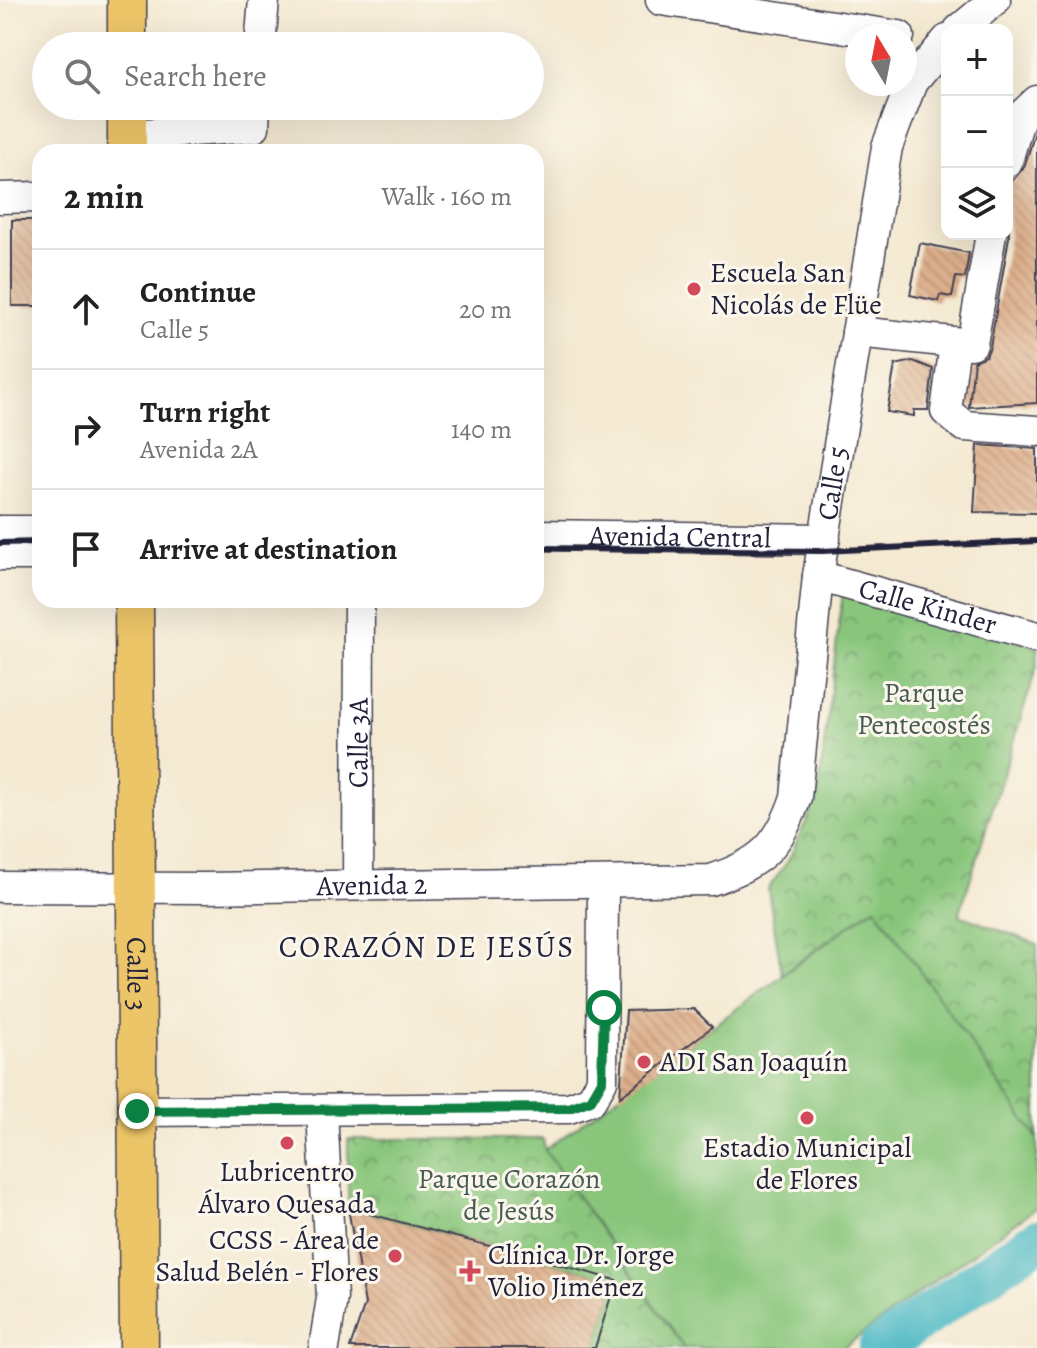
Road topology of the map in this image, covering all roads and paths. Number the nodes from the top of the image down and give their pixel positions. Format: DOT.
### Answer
graph roads {
  1 [pos="127,0"];
  2 [pos="264,0"];
  3 [pos="661,0"];
  4 [pos="995,0"];
  5 [pos="966,24"];
  6 [pos="845,28"];
  7 [pos="127,32"];
  8 [pos="261,32"];
  9 [pos="917,41"];
  10 [pos="940,46"];
  11 [pos="1037,101"];
  12 [pos="254,120"];
  13 [pos="127,131"];
  14 [pos="1013,141"];
  15 [pos="32,197"];
  16 [pos="0,198"];
  17 [pos="990,240"];
  18 [pos="857,332"];
  19 [pos="955,344"];
  20 [pos="1037,431"];
  21 [pos="0,531"];
  22 [pos="32,531"];
  23 [pos="544,536"];
  24 [pos="0,555"];
  25 [pos="32,555"];
  26 [pos="544,555"];
  27 [pos="821,558"];
  28 [pos="134,608"];
  29 [pos="359,608"];
  30 [pos="1037,637"];
  31 [pos="741,870"];
  32 [pos="603,884"];
  33 [pos="358,885"];
  34 [pos="0,887"];
  35 [pos="137,887"];
  36 [pos="137,1111"];
  37 [pos="322,1111"];
  38 [pos="139,1348"];
  39 [pos="324,1348"];
  1 -- 7 [label="main road"];
  2 -- 8 [label="street"];
  3 -- 6 [label="street"];
  4 -- 5 [label="street"];
  9 -- 10 [label="street"];
  10 -- 18 [label="street, Calle 5"];
  11 -- 14 [label="street"];
  12 -- 13 [label="street"];
  15 -- 16 [label="street"];
  17 -- 19 [label="street"];
  18 -- 19 [label="street"];
  18 -- 27 [label="street, Calle 5"];
  19 -- 20 [label="street"];
  21 -- 22 [label="street"];
  23 -- 27 [label="street, Avenida Central"];
  24 -- 25 [label="street"];
  26 -- 27 [label="street, Avenida Central"];
  27 -- 30 [label="street, Calle Kinder"];
  27 -- 31 [label="street, Calle 5"];
  28 -- 35 [label="main road, Calle 3"];
  29 -- 33 [label="street, Calle 3A"];
  31 -- 32 [label="street, Avenida 2"];
  32 -- 33 [label="street, Avenida 2"];
  32 -- 37 [label="street"];
  33 -- 35 [label="street, Avenida 2"];
  34 -- 35 [label="street, Avenida 2"];
  35 -- 36 [label="main road, Calle 3"];
  36 -- 37 [label="street"];
  36 -- 38 [label="main road, Calle 3"];
  37 -- 39 [label="street"];
}
